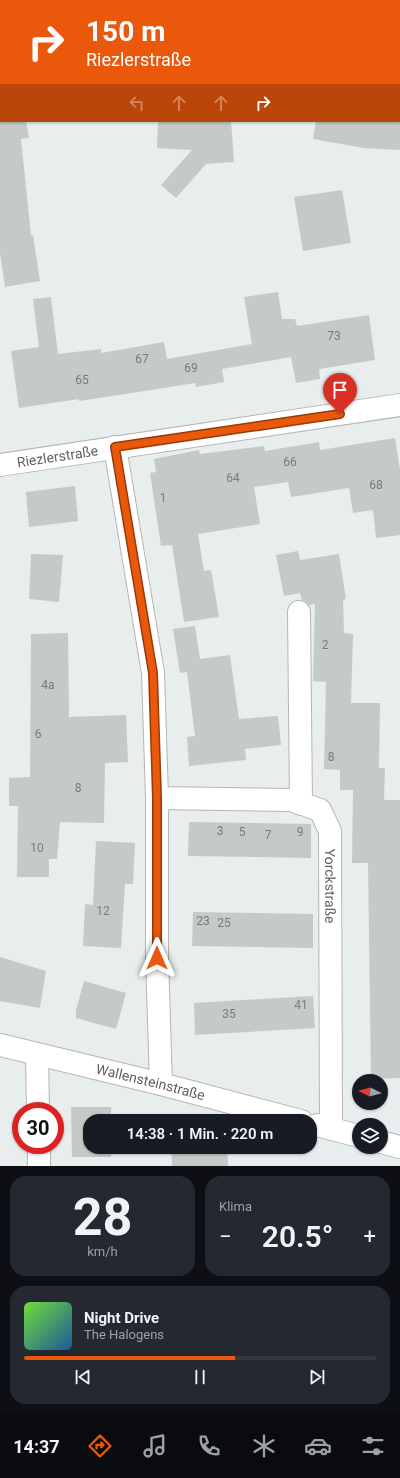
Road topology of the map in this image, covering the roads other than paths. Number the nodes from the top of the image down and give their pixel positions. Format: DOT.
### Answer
graph roads {
  1 [pos="400,405"];
  2 [pos="115,447"];
  3 [pos="0,465"];
  4 [pos="299,612"];
  5 [pos="157,798"];
  6 [pos="301,804"];
  7 [pos="0,1045"];
  8 [pos="37,1055"];
  9 [pos="161,1084"];
  10 [pos="38,1102"];
  11 [pos="275,1114"];
  12 [pos="317,1125"];
  13 [pos="331,1129"];
  14 [pos="352,1134"];
  15 [pos="388,1144"];
  16 [pos="400,1147"];
  17 [pos="39,1154"];
  18 [pos="39,1166"];
  1 -- 2 [label="street, Riezlerstraße"];
  2 -- 3 [label="street, Riezlerstraße"];
  2 -- 5 [label="street"];
  4 -- 6 [label="street"];
  5 -- 6 [label="street, Yorckstraße"];
  5 -- 9 [label="street"];
  6 -- 13 [label="street, Yorckstraße"];
  7 -- 8 [label="street, Wallensteinstraße"];
  8 -- 9 [label="street, Wallensteinstraße"];
  8 -- 10 [label="street"];
  9 -- 11 [label="street, Wallensteinstraße"];
  12 -- 13 [label="street"];
  13 -- 14 [label="street"];
  15 -- 16 [label="street"];
  17 -- 18 [label="street"];
}
